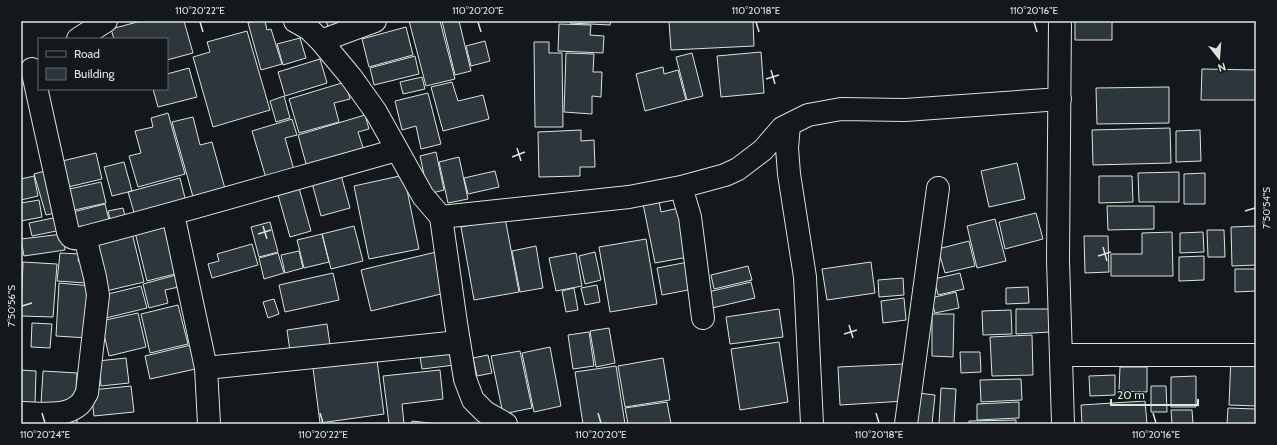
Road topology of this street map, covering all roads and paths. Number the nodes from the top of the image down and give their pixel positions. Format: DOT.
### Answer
graph roads {
  1 [pos="106,21"];
  2 [pos="295,21"];
  3 [pos="375,21"];
  4 [pos="1060,21"];
  5 [pos="80,38"];
  6 [pos="321,40"];
  7 [pos="31,69"];
  8 [pos="1060,99"];
  9 [pos="788,125"];
  10 [pos="397,150"];
  11 [pos="681,187"];
  12 [pos="938,188"];
  13 [pos="174,214"];
  14 [pos="441,217"];
  15 [pos="85,237"];
  16 [pos="703,318"];
  17 [pos="459,342"];
  18 [pos="1060,355"];
  19 [pos="1256,355"];
  20 [pos="206,368"];
  21 [pos="21,413"];
  22 [pos="209,424"];
  23 [pos="506,424"];
  24 [pos="812,424"];
  25 [pos="906,424"];
  26 [pos="1063,424"];
  1 -- 5 [label="street"];
  2 -- 6 [label="street"];
  3 -- 6 [label="street"];
  4 -- 8 [label="street"];
  6 -- 10 [label="street"];
  7 -- 15 [label="street"];
  8 -- 9 [label="street"];
  8 -- 18 [label="street"];
  9 -- 11 [label="street"];
  9 -- 24 [label="street"];
  10 -- 13 [label="street"];
  10 -- 14 [label="street"];
  11 -- 14 [label="street"];
  11 -- 16 [label="street"];
  12 -- 25 [label="street"];
  13 -- 15 [label="street"];
  13 -- 20 [label="street"];
  14 -- 17 [label="street"];
  15 -- 21 [label="street"];
  17 -- 20 [label="street"];
  17 -- 23 [label="street"];
  18 -- 19 [label="street"];
  18 -- 26 [label="street"];
  20 -- 22 [label="street"];
}
